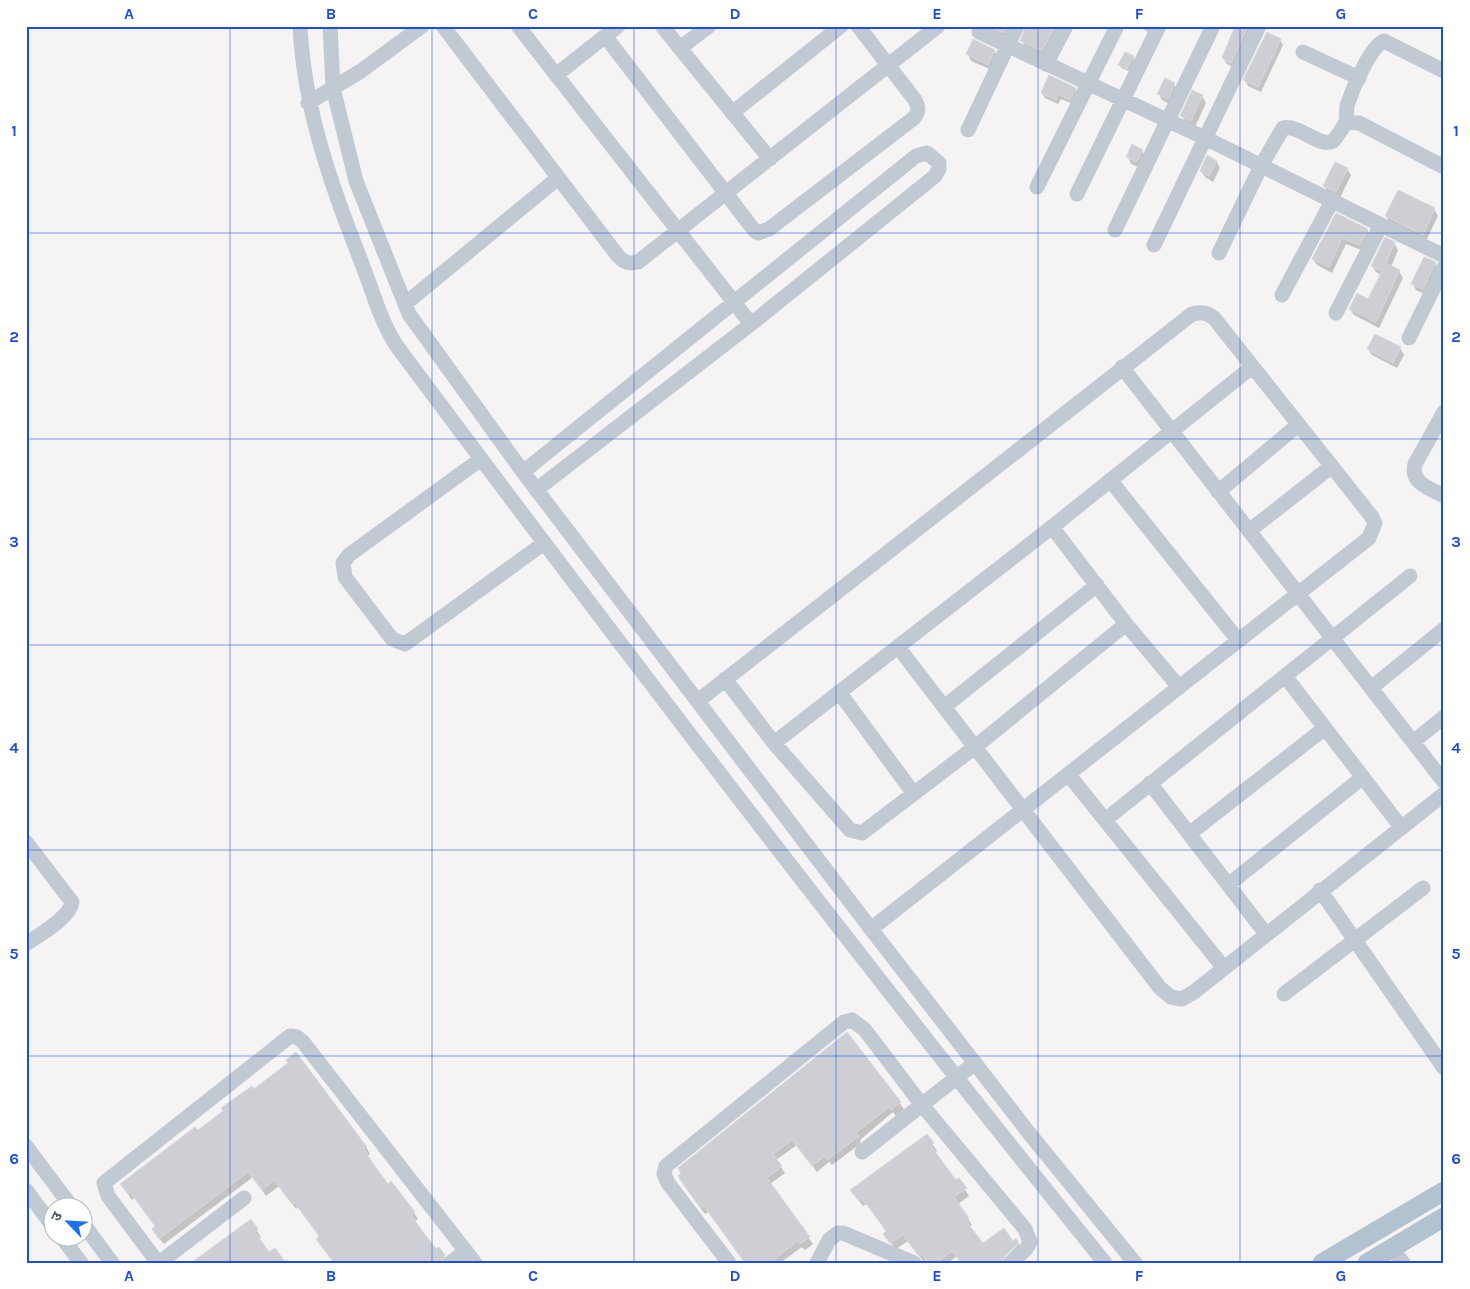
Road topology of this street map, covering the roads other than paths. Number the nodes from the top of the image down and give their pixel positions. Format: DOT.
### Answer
graph roads {
  1 [pos="300,26"];
  2 [pos="330,26"];
  3 [pos="422,26"];
  4 [pos="443,26"];
  5 [pos="618,26"];
  6 [pos="662,26"];
  7 [pos="709,26"];
  8 [pos="841,26"];
  9 [pos="858,26"];
  10 [pos="1017,26"];
  11 [pos="1066,26"];
  12 [pos="1116,26"];
  13 [pos="1159,26"];
  14 [pos="1213,26"];
  15 [pos="1259,26"];
  16 [pos="519,27"];
  17 [pos="934,28"];
  18 [pos="979,32"];
  19 [pos="605,36"];
  20 [pos="1008,46"];
  21 [pos="680,48"];
  22 [pos="1303,52"];
  23 [pos="1046,64"];
  24 [pos="889,65"];
  25 [pos="1444,71"];
  26 [pos="556,75"];
  27 [pos="1359,78"];
  28 [pos="1088,84"];
  29 [pos="333,88"];
  30 [pos="1123,101"];
  31 [pos="308,103"];
  32 [pos="732,113"];
  33 [pos="1166,121"];
  34 [pos="1346,122"];
  35 [pos="968,130"];
  36 [pos="1205,138"];
  37 [pos="770,159"];
  38 [pos="1261,166"];
  39 [pos="1444,167"];
  40 [pos="558,178"];
  41 [pos="1037,187"];
  42 [pos="726,194"];
  43 [pos="1077,194"];
  44 [pos="1332,201"];
  45 [pos="1381,225"];
  46 [pos="1116,230"];
  47 [pos="678,231"];
  48 [pos="1154,245"];
  49 [pos="1220,253"];
  50 [pos="1444,256"];
  51 [pos="1444,267"];
  52 [pos="1282,295"];
  53 [pos="735,303"];
  54 [pos="405,304"];
  55 [pos="1336,313"];
  56 [pos="751,324"];
  57 [pos="1409,338"];
  58 [pos="1252,366"];
  59 [pos="1122,367"];
  60 [pos="1444,412"];
  61 [pos="1298,425"];
  62 [pos="1171,431"];
  63 [pos="481,458"];
  64 [pos="1332,466"];
  65 [pos="523,472"];
  66 [pos="1110,480"];
  67 [pos="536,490"];
  68 [pos="1218,492"];
  69 [pos="1444,496"];
  70 [pos="1052,526"];
  71 [pos="1249,531"];
  72 [pos="544,543"];
  73 [pos="1410,576"];
  74 [pos="1097,585"];
  75 [pos="1298,594"];
  76 [pos="1126,624"];
  77 [pos="1444,628"];
  78 [pos="1332,638"];
  79 [pos="1238,640"];
  80 [pos="898,647"];
  81 [pos="1286,676"];
  82 [pos="725,679"];
  83 [pos="1179,687"];
  84 [pos="1371,688"];
  85 [pos="839,692"];
  86 [pos="698,701"];
  87 [pos="944,707"];
  88 [pos="1444,716"];
  89 [pos="1325,728"];
  90 [pos="1413,742"];
  91 [pos="774,743"];
  92 [pos="975,747"];
  93 [pos="1068,774"];
  94 [pos="1363,777"];
  95 [pos="1444,782"];
  96 [pos="1150,783"];
  97 [pos="914,794"];
  98 [pos="1444,794"];
  99 [pos="1023,810"];
  100 [pos="1105,820"];
  101 [pos="1401,827"];
  102 [pos="1189,834"];
  103 [pos="26,842"];
  104 [pos="1228,884"];
  105 [pos="1423,888"];
  106 [pos="1320,890"];
  107 [pos="871,929"];
  108 [pos="1266,934"];
  109 [pos="1355,940"];
  110 [pos="26,944"];
  111 [pos="1224,968"];
  112 [pos="1284,994"];
  113 [pos="975,1064"];
  114 [pos="1444,1068"];
  115 [pos="956,1079"];
  116 [pos="922,1105"];
  117 [pos="26,1146"];
  118 [pos="862,1152"];
  119 [pos="26,1190"];
  120 [pos="1444,1191"];
  121 [pos="64,1196"];
  122 [pos="244,1198"];
  123 [pos="42,1212"];
  124 [pos="1444,1217"];
  125 [pos="92,1236"];
  126 [pos="68,1246"];
  127 [pos="1391,1247"];
  128 [pos="470,1257"];
  129 [pos="1372,1262"];
  130 [pos="81,1263"];
  131 [pos="112,1263"];
  132 [pos="159,1263"];
  133 [pos="450,1263"];
  134 [pos="730,1263"];
  135 [pos="817,1263"];
  136 [pos="914,1263"];
  137 [pos="1011,1263"];
  138 [pos="1105,1263"];
  139 [pos="1134,1263"];
  140 [pos="1322,1263"];
  141 [pos="1403,1263"];
  1 -- 31 [label="street"];
  2 -- 29 [label="street"];
  3 -- 29 [label="street"];
  4 -- 40 [label="street"];
  5 -- 19 [label="street"];
  6 -- 21 [label="street"];
  7 -- 21 [label="street"];
  8 -- 32 [label="street"];
  9 -- 24 [label="street"];
  10 -- 20 [label="street"];
  11 -- 23 [label="street"];
  12 -- 28 [label="street"];
  13 -- 30 [label="street"];
  14 -- 33 [label="street"];
  15 -- 36 [label="street"];
  16 -- 26 [label="street"];
  17 -- 24 [label="street"];
  18 -- 20 [label="street"];
  19 -- 26 [label="street"];
  19 -- 42 [label="street"];
  20 -- 23 [label="street"];
  20 -- 35 [label="street"];
  21 -- 32 [label="street"];
  22 -- 27 [label="street"];
  23 -- 28 [label="street"];
  24 -- 37 [label="street"];
  24 -- 42 [label="street"];
  25 -- 27 [label="street"];
  26 -- 47 [label="street"];
  27 -- 34 [label="street"];
  28 -- 30 [label="street"];
  28 -- 41 [label="street"];
  29 -- 31 [label="street"];
  29 -- 54 [label="street"];
  30 -- 33 [label="street"];
  30 -- 43 [label="street"];
  31 -- 63 [label="street"];
  32 -- 37 [label="street"];
  33 -- 36 [label="street"];
  33 -- 46 [label="street"];
  34 -- 38 [label="street"];
  34 -- 39 [label="street"];
  36 -- 38 [label="street"];
  36 -- 48 [label="street"];
  37 -- 42 [label="street"];
  38 -- 44 [label="street"];
  38 -- 49 [label="street"];
  40 -- 47 [label="street"];
  40 -- 54 [label="street"];
  42 -- 47 [label="street"];
  44 -- 45 [label="street"];
  44 -- 52 [label="street"];
  45 -- 50 [label="street"];
  45 -- 55 [label="street"];
  47 -- 53 [label="street"];
  51 -- 57 [label="street"];
  53 -- 56 [label="street"];
  53 -- 56 [label="street"];
  53 -- 65 [label="street"];
  54 -- 65 [label="street"];
  56 -- 67 [label="street"];
  58 -- 59 [label="street"];
  58 -- 61 [label="street"];
  58 -- 62 [label="street"];
  59 -- 62 [label="street"];
  59 -- 82 [label="street"];
  60 -- 69 [label="street"];
  61 -- 64 [label="street"];
  61 -- 68 [label="street"];
  62 -- 66 [label="street"];
  62 -- 68 [label="street"];
  63 -- 72 [label="street"];
  63 -- 72 [label="street"];
  64 -- 71 [label="street"];
  64 -- 75 [label="street"];
  65 -- 67 [label="street"];
  66 -- 70 [label="street"];
  66 -- 79 [label="street"];
  67 -- 86 [label="street"];
  68 -- 71 [label="street"];
  70 -- 74 [label="street"];
  70 -- 80 [label="street"];
  71 -- 75 [label="street"];
  72 -- 115 [label="street"];
  73 -- 78 [label="street"];
  74 -- 76 [label="street"];
  74 -- 87 [label="street"];
  75 -- 78 [label="street"];
  75 -- 79 [label="street"];
  76 -- 83 [label="street"];
  76 -- 92 [label="street"];
  77 -- 84 [label="street"];
  78 -- 81 [label="street"];
  78 -- 84 [label="street"];
  79 -- 83 [label="street"];
  80 -- 85 [label="street"];
  80 -- 87 [label="street"];
  81 -- 89 [label="street"];
  81 -- 96 [label="street"];
  82 -- 86 [label="street"];
  82 -- 91 [label="street"];
  83 -- 93 [label="street"];
  84 -- 90 [label="street"];
  85 -- 91 [label="street"];
  85 -- 97 [label="street"];
  86 -- 107 [label="street"];
  87 -- 92 [label="street"];
  88 -- 90 [label="street"];
  89 -- 94 [label="street"];
  89 -- 102 [label="street"];
  90 -- 95 [label="street"];
  91 -- 97 [label="street"];
  92 -- 97 [label="street"];
  92 -- 99 [label="street"];
  93 -- 99 [label="street"];
  93 -- 100 [label="street"];
  94 -- 101 [label="street"];
  94 -- 104 [label="street"];
  96 -- 100 [label="street"];
  96 -- 102 [label="street"];
  98 -- 101 [label="street"];
  99 -- 107 [label="street"];
  99 -- 111 [label="street"];
  100 -- 111 [label="street"];
  101 -- 106 [label="street"];
  102 -- 104 [label="street"];
  103 -- 110 [label="street"];
  104 -- 108 [label="street"];
  105 -- 109 [label="street"];
  106 -- 108 [label="street"];
  106 -- 109 [label="street"];
  107 -- 113 [label="street"];
  108 -- 111 [label="street"];
  109 -- 112 [label="street"];
  109 -- 114 [label="street"];
  113 -- 115 [label="street"];
  113 -- 139 [label="street"];
  115 -- 116 [label="street"];
  115 -- 138 [label="street"];
  116 -- 118 [label="street"];
  116 -- 134 [label="street"];
  116 -- 137 [label="street"];
  117 -- 121 [label="street"];
  119 -- 123 [label="street"];
  120 -- 140 [label="main road"];
  122 -- 132 [label="street"];
  124 -- 127 [label="main road"];
  125 -- 131 [label="street"];
  126 -- 130 [label="street"];
  127 -- 129 [label="main road"];
  127 -- 141 [label="street"];
  128 -- 132 [label="street"];
  128 -- 133 [label="street"];
  135 -- 136 [label="street"];
}
